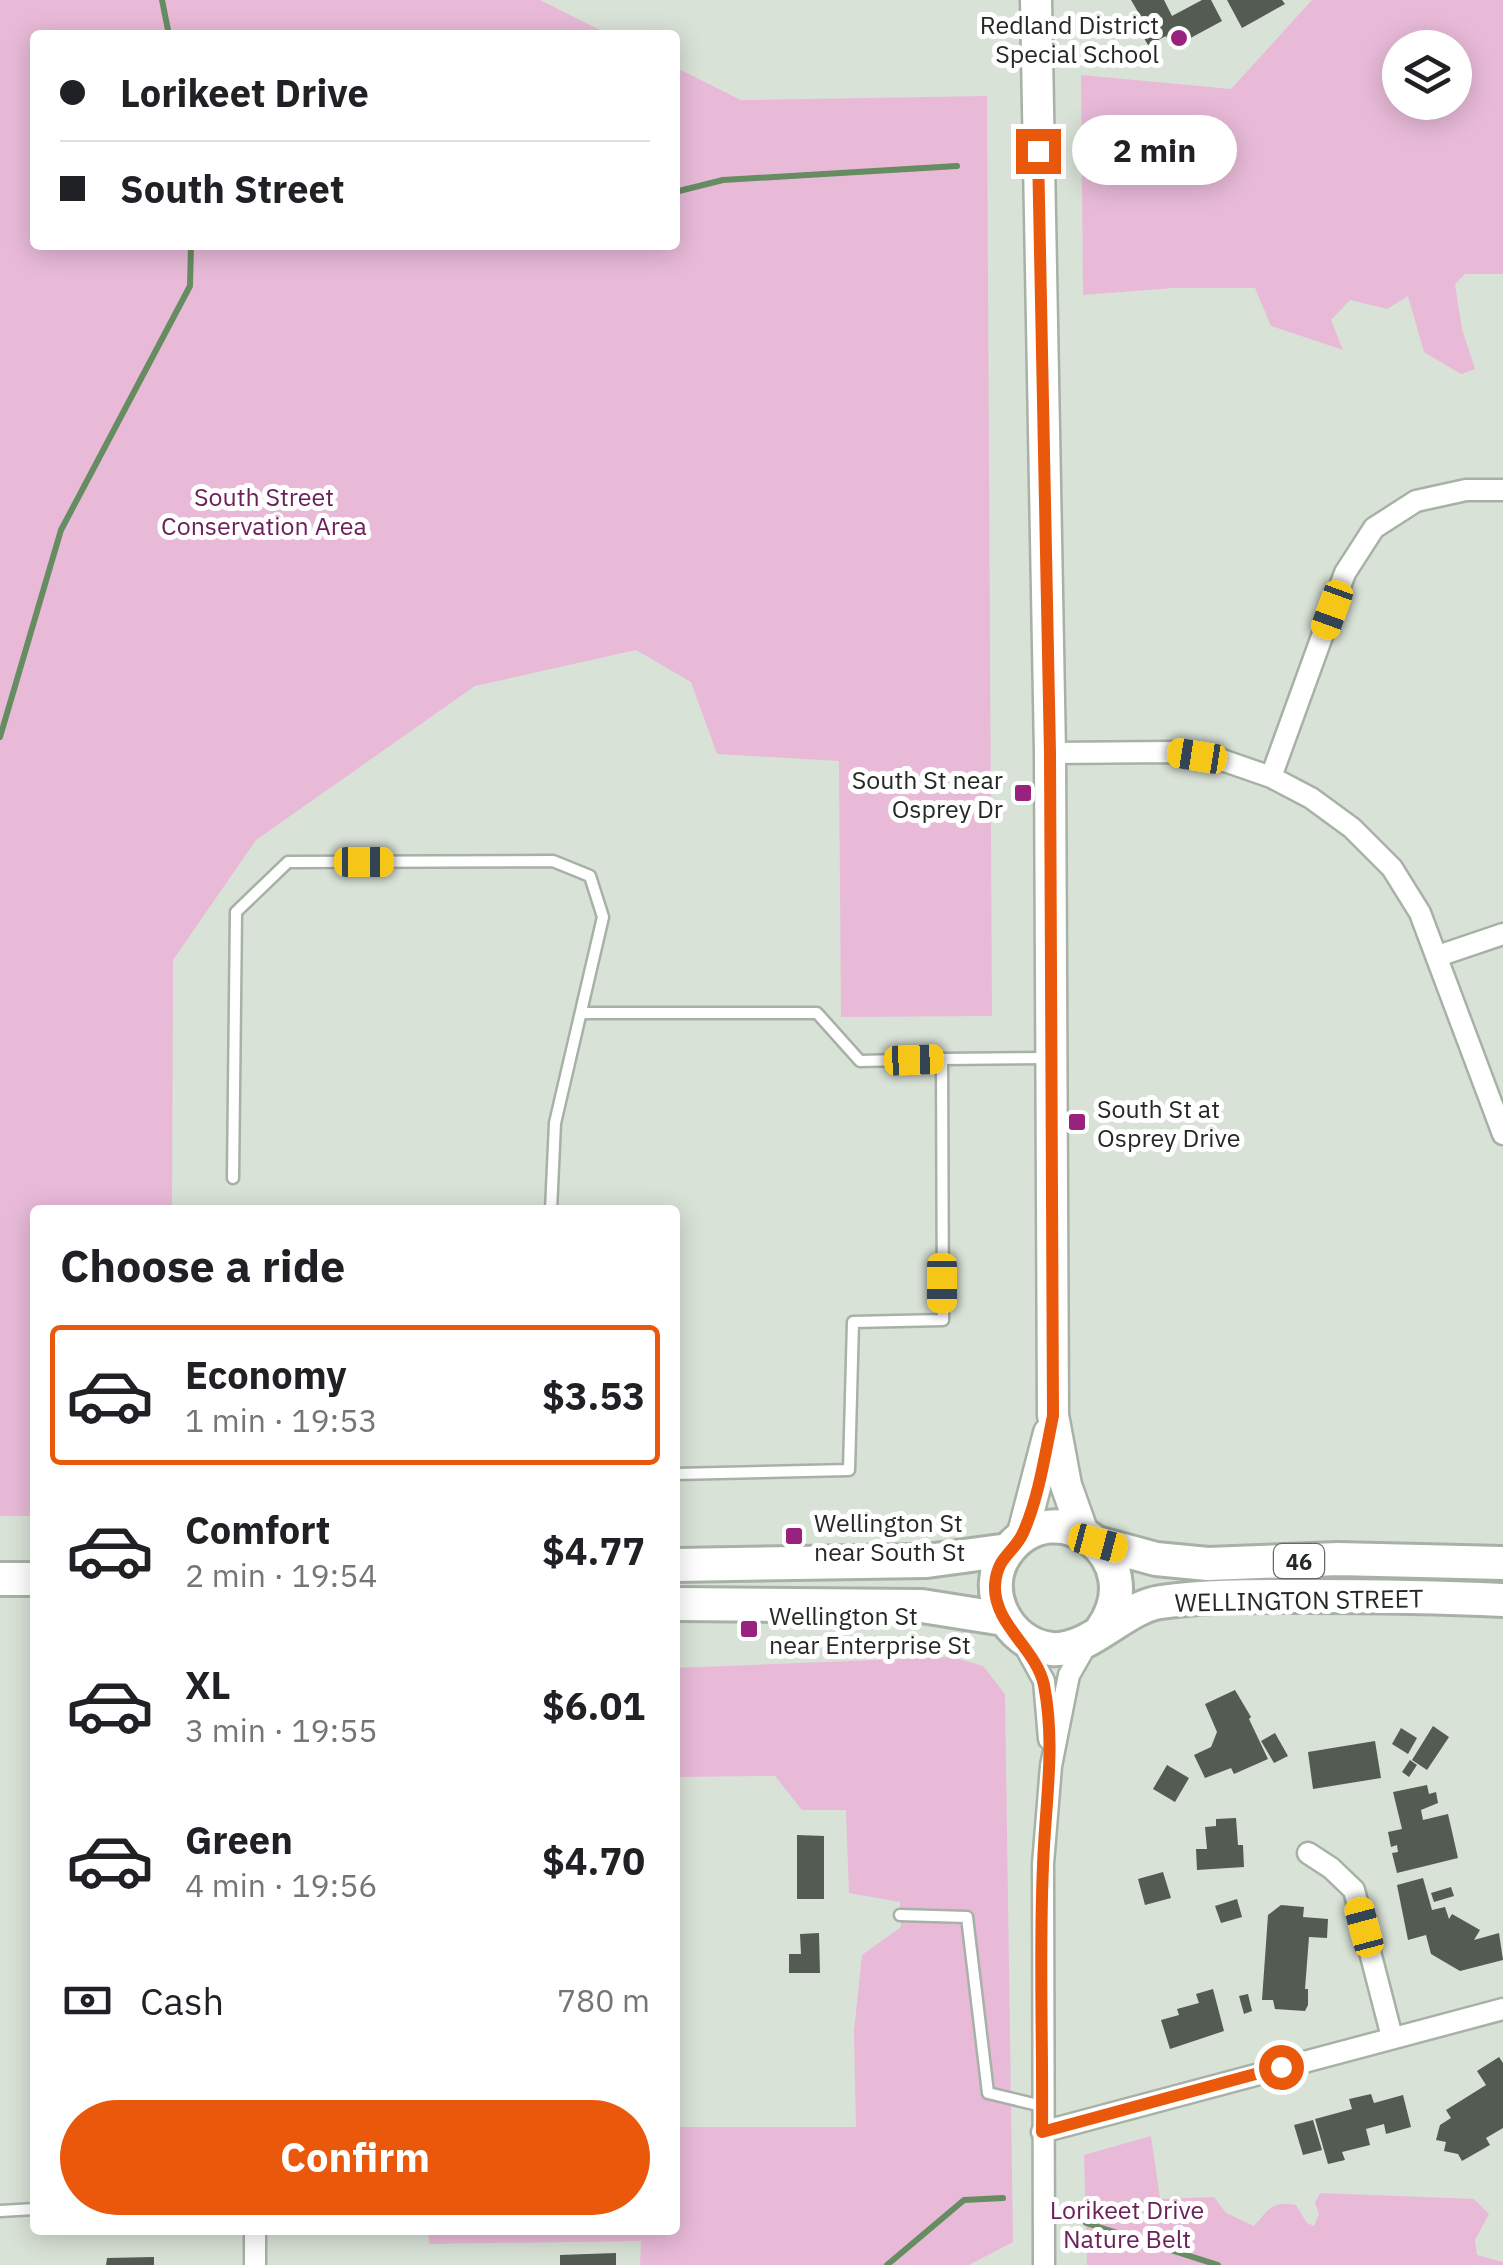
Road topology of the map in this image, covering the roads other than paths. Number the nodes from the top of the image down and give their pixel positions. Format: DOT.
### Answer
graph roads {
  1 [pos="1036,0"];
  2 [pos="1503,490"];
  3 [pos="1050,753"];
  4 [pos="1271,777"];
  5 [pos="1503,934"];
  6 [pos="1438,956"];
  7 [pos="581,1012"];
  8 [pos="1052,1058"];
  9 [pos="942,1059"];
  10 [pos="1503,1134"];
  11 [pos="233,1178"];
  12 [pos="552,1205"];
  13 [pos="1053,1416"];
  14 [pos="680,1474"];
  15 [pos="1090,1538"];
  16 [pos="1015,1544"];
  17 [pos="1503,1563"];
  18 [pos="680,1565"];
  19 [pos="0,1579"];
  20 [pos="30,1579"];
  21 [pos="1503,1600"];
  22 [pos="680,1604"];
  23 [pos="1012,1629"];
  24 [pos="1096,1634"];
  25 [pos="1052,1766"];
  26 [pos="1308,1853"];
  27 [pos="900,1915"];
  28 [pos="1503,2009"];
  29 [pos="1392,2038"];
  30 [pos="1042,2106"];
  31 [pos="1042,2132"];
  32 [pos="30,2209"];
  33 [pos="0,2210"];
  34 [pos="255,2235"];
  35 [pos="255,2265"];
  36 [pos="1044,2265"];
  1 -- 3 [label="street"];
  2 -- 4 [label="street"];
  3 -- 4 [label="street"];
  3 -- 8 [label="street"];
  4 -- 6 [label="street"];
  5 -- 6 [label="street"];
  6 -- 10 [label="street"];
  7 -- 9 [label="lane"];
  7 -- 11 [label="lane"];
  7 -- 12 [label="lane"];
  8 -- 9 [label="lane"];
  8 -- 13 [label="street"];
  9 -- 14 [label="lane"];
  13 -- 15 [label="street"];
  13 -- 16 [label="street"];
  15 -- 16 [label="main road, WELLINGTON STREET / 46"];
  15 -- 17 [label="main road, WELLINGTON STREET / 46"];
  15 -- 24 [label="main road"];
  16 -- 18 [label="main road, WELLINGTON STREET / 46"];
  16 -- 23 [label="main road"];
  19 -- 20 [label="main road"];
  21 -- 24 [label="main road, WELLINGTON STREET / 46"];
  22 -- 23 [label="main road, WELLINGTON STREET / 46"];
  23 -- 24 [label="main road, WELLINGTON STREET / 46"];
  23 -- 25 [label="street"];
  24 -- 25 [label="street"];
  25 -- 30 [label="street"];
  26 -- 29 [label="street"];
  27 -- 30 [label="lane"];
  28 -- 29 [label="street"];
  29 -- 31 [label="street"];
  30 -- 31 [label="street"];
  31 -- 36 [label="street"];
  32 -- 33 [label="lane"];
  34 -- 35 [label="street"];
}
